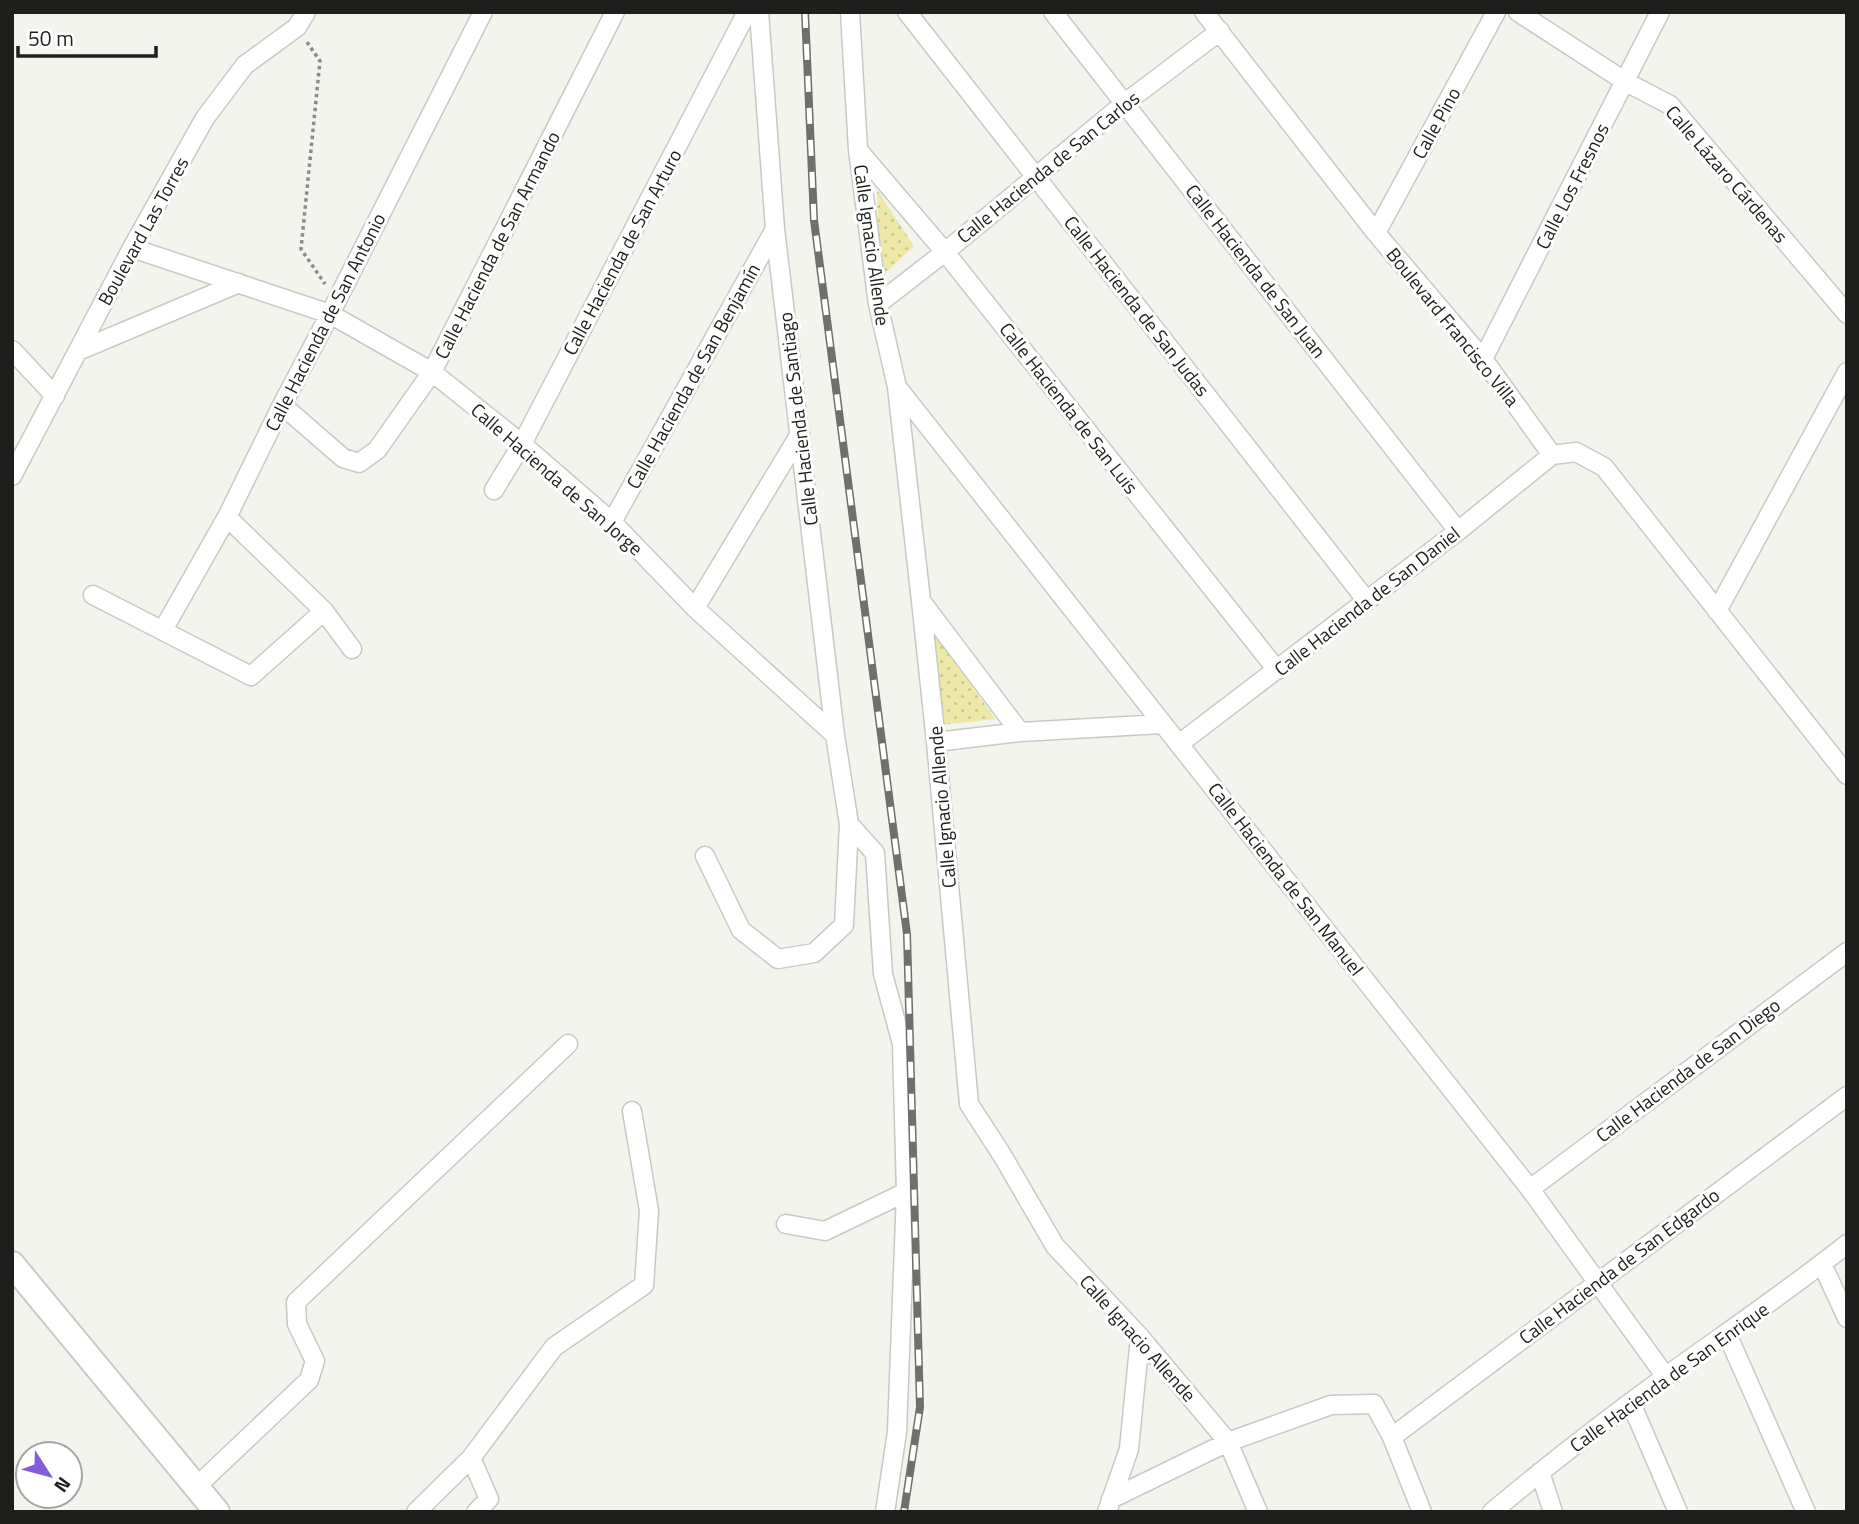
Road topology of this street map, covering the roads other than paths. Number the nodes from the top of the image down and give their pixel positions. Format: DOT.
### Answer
graph roads {
  1 [pos="483,12"];
  2 [pos="615,12"];
  3 [pos="747,12"];
  4 [pos="760,12"];
  5 [pos="850,12"];
  6 [pos="906,12"];
  7 [pos="1053,12"];
  8 [pos="1204,12"];
  9 [pos="1496,12"];
  10 [pos="1518,12"];
  11 [pos="1660,12"];
  12 [pos="301,19"];
  13 [pos="1220,31"];
  14 [pos="1626,82"];
  15 [pos="1125,103"];
  16 [pos="858,149"];
  17 [pos="1036,177"];
  18 [pos="775,229"];
  19 [pos="1376,233"];
  20 [pos="132,248"];
  21 [pos="945,252"];
  22 [pos="239,284"];
  23 [pos="878,304"];
  24 [pos="333,307"];
  25 [pos="1847,314"];
  26 [pos="12,349"];
  27 [pos="78,351"];
  28 [pos="1483,359"];
  29 [pos="432,372"];
  30 [pos="1847,372"];
  31 [pos="897,387"];
  32 [pos="55,396"];
  33 [pos="282,405"];
  34 [pos="800,434"];
  35 [pos="522,444"];
  36 [pos="1552,455"];
  37 [pos="12,476"];
  38 [pos="494,490"];
  39 [pos="227,517"];
  40 [pos="612,522"];
  41 [pos="1458,531"];
  42 [pos="93,595"];
  43 [pos="921,601"];
  44 [pos="1367,601"];
  45 [pos="695,608"];
  46 [pos="324,611"];
  47 [pos="1717,611"];
  48 [pos="163,630"];
  49 [pos="352,649"];
  50 [pos="1277,670"];
  51 [pos="1162,724"];
  52 [pos="1020,732"];
  53 [pos="835,736"];
  54 [pos="936,741"];
  55 [pos="1179,744"];
  56 [pos="1847,775"];
  57 [pos="849,824"];
  58 [pos="705,856"];
  59 [pos="1847,952"];
  60 [pos="568,1044"];
  61 [pos="1847,1096"];
  62 [pos="632,1111"];
  63 [pos="1530,1189"];
  64 [pos="906,1192"];
  65 [pos="786,1224"];
  66 [pos="1847,1244"];
  67 [pos="12,1264"];
  68 [pos="1822,1264"];
  69 [pos="1598,1281"];
  70 [pos="1847,1318"];
  71 [pos="1727,1334"];
  72 [pos="1140,1336"];
  73 [pos="1666,1377"];
  74 [pos="1631,1403"];
  75 [pos="1392,1437"];
  76 [pos="1228,1442"];
  77 [pos="471,1458"];
  78 [pos="1540,1472"];
  79 [pos="196,1486"];
  80 [pos="1109,1506"];
  81 [pos="217,1512"];
  82 [pos="416,1512"];
  83 [pos="476,1512"];
  84 [pos="885,1512"];
  85 [pos="1258,1512"];
  86 [pos="1422,1512"];
  87 [pos="1492,1512"];
  88 [pos="1553,1512"];
  89 [pos="1678,1512"];
  90 [pos="1806,1512"];
  1 -- 24 [label="street, Calle Hacienda de San Antonio"];
  2 -- 29 [label="street, Calle Hacienda de San Armando"];
  3 -- 35 [label="street, Calle Hacienda de San Arturo"];
  4 -- 18 [label="street, Calle Hacienda de Santiago"];
  5 -- 16 [label="street, Calle Ignacio Allende"];
  6 -- 17 [label="street, Calle Hacienda de San Judas"];
  7 -- 15 [label="street, Calle Hacienda de San Juan"];
  8 -- 13 [label="street, Boulevard Francisco Villa"];
  9 -- 19 [label="street, Calle Pino"];
  10 -- 14 [label="street, Calle Lázaro Cárdenas"];
  11 -- 14 [label="street, Calle Los Fresnos"];
  12 -- 20 [label="street, Boulevard Las Torres"];
  13 -- 15 [label="street, Calle Hacienda de San Carlos"];
  13 -- 19 [label="street, Boulevard Francisco Villa"];
  14 -- 25 [label="street, Calle Lázaro Cárdenas"];
  14 -- 28 [label="street, Calle Los Fresnos"];
  15 -- 17 [label="street, Calle Hacienda de San Carlos"];
  15 -- 41 [label="street, Calle Hacienda de San Juan"];
  16 -- 21 [label="street, Calle Hacienda de San Luis"];
  16 -- 23 [label="street, Calle Ignacio Allende"];
  17 -- 21 [label="street, Calle Hacienda de San Carlos"];
  17 -- 44 [label="street, Calle Hacienda de San Judas"];
  18 -- 34 [label="street, Calle Hacienda de Santiago"];
  18 -- 40 [label="street, Calle Hacienda de San Benjamín"];
  19 -- 28 [label="street, Boulevard Francisco Villa"];
  20 -- 22 [label="street, Calle Hacienda de San Jorge"];
  20 -- 27 [label="street, Boulevard Las Torres"];
  21 -- 23 [label="street, Calle Hacienda de San Carlos"];
  21 -- 50 [label="street, Calle Hacienda de San Luis"];
  22 -- 24 [label="street, Calle Hacienda de San Jorge"];
  22 -- 27 [label="street"];
  23 -- 31 [label="street, Calle Ignacio Allende"];
  24 -- 29 [label="street, Calle Hacienda de San Jorge"];
  24 -- 33 [label="street, Calle Hacienda de San Antonio"];
  26 -- 32 [label="street"];
  27 -- 32 [label="street, Boulevard Las Torres"];
  28 -- 36 [label="street, Boulevard Francisco Villa"];
  29 -- 33 [label="street, Calle Hacienda de San Armando"];
  29 -- 35 [label="street, Calle Hacienda de San Jorge"];
  30 -- 47 [label="street"];
  31 -- 43 [label="street, Calle Ignacio Allende"];
  31 -- 51 [label="street, Calle Hacienda de San Manuel"];
  32 -- 37 [label="street, Boulevard Las Torres"];
  33 -- 39 [label="street, Calle Hacienda de San Antonio"];
  34 -- 45 [label="street"];
  34 -- 53 [label="street, Calle Hacienda de Santiago"];
  35 -- 38 [label="street, Calle Hacienda de San Arturo"];
  35 -- 40 [label="street, Calle Hacienda de San Jorge"];
  36 -- 41 [label="street, Calle Hacienda de San Daniel"];
  36 -- 47 [label="street"];
  39 -- 46 [label="street"];
  39 -- 48 [label="street, Calle Hacienda de San Antonio"];
  40 -- 45 [label="street, Calle Hacienda de San Jorge"];
  41 -- 44 [label="street, Calle Hacienda de San Daniel"];
  42 -- 48 [label="street"];
  43 -- 52 [label="street"];
  43 -- 54 [label="street, Calle Ignacio Allende"];
  44 -- 50 [label="street, Calle Hacienda de San Daniel"];
  45 -- 53 [label="street, Calle Hacienda de San Jorge"];
  46 -- 48 [label="street"];
  46 -- 49 [label="street"];
  47 -- 56 [label="street"];
  50 -- 55 [label="street, Calle Hacienda de San Daniel"];
  51 -- 52 [label="street"];
  51 -- 55 [label="street, Calle Hacienda de San Manuel"];
  52 -- 54 [label="street"];
  53 -- 57 [label="street, Calle Hacienda de Santiago"];
  54 -- 72 [label="street, Calle Ignacio Allende"];
  55 -- 63 [label="street, Calle Hacienda de San Manuel"];
  57 -- 58 [label="street, Calle Hacienda de Santiago"];
  57 -- 64 [label="street"];
  59 -- 63 [label="street, Calle Hacienda de San Diego"];
  60 -- 79 [label="street"];
  61 -- 69 [label="street, Calle Hacienda de San Edgardo"];
  62 -- 77 [label="street"];
  63 -- 69 [label="street, Calle Hacienda de San Manuel"];
  64 -- 65 [label="street"];
  64 -- 84 [label="street"];
  66 -- 68 [label="street, Calle Hacienda de San Enrique"];
  67 -- 79 [label="street"];
  68 -- 70 [label="street"];
  68 -- 71 [label="street, Calle Hacienda de San Enrique"];
  69 -- 73 [label="street, Calle Hacienda de San Manuel"];
  69 -- 75 [label="street, Calle Hacienda de San Edgardo"];
  71 -- 73 [label="street, Calle Hacienda de San Enrique"];
  71 -- 90 [label="street"];
  72 -- 76 [label="street, Calle Ignacio Allende"];
  72 -- 80 [label="street"];
  73 -- 74 [label="street, Calle Hacienda de San Enrique"];
  74 -- 78 [label="street, Calle Hacienda de San Enrique"];
  74 -- 89 [label="street"];
  75 -- 76 [label="street"];
  75 -- 86 [label="street"];
  76 -- 80 [label="street"];
  76 -- 85 [label="street, Calle Ignacio Allende"];
  77 -- 82 [label="street"];
  77 -- 83 [label="street"];
  78 -- 87 [label="street, Calle Hacienda de San Enrique"];
  78 -- 88 [label="street"];
  79 -- 81 [label="street"];
}
